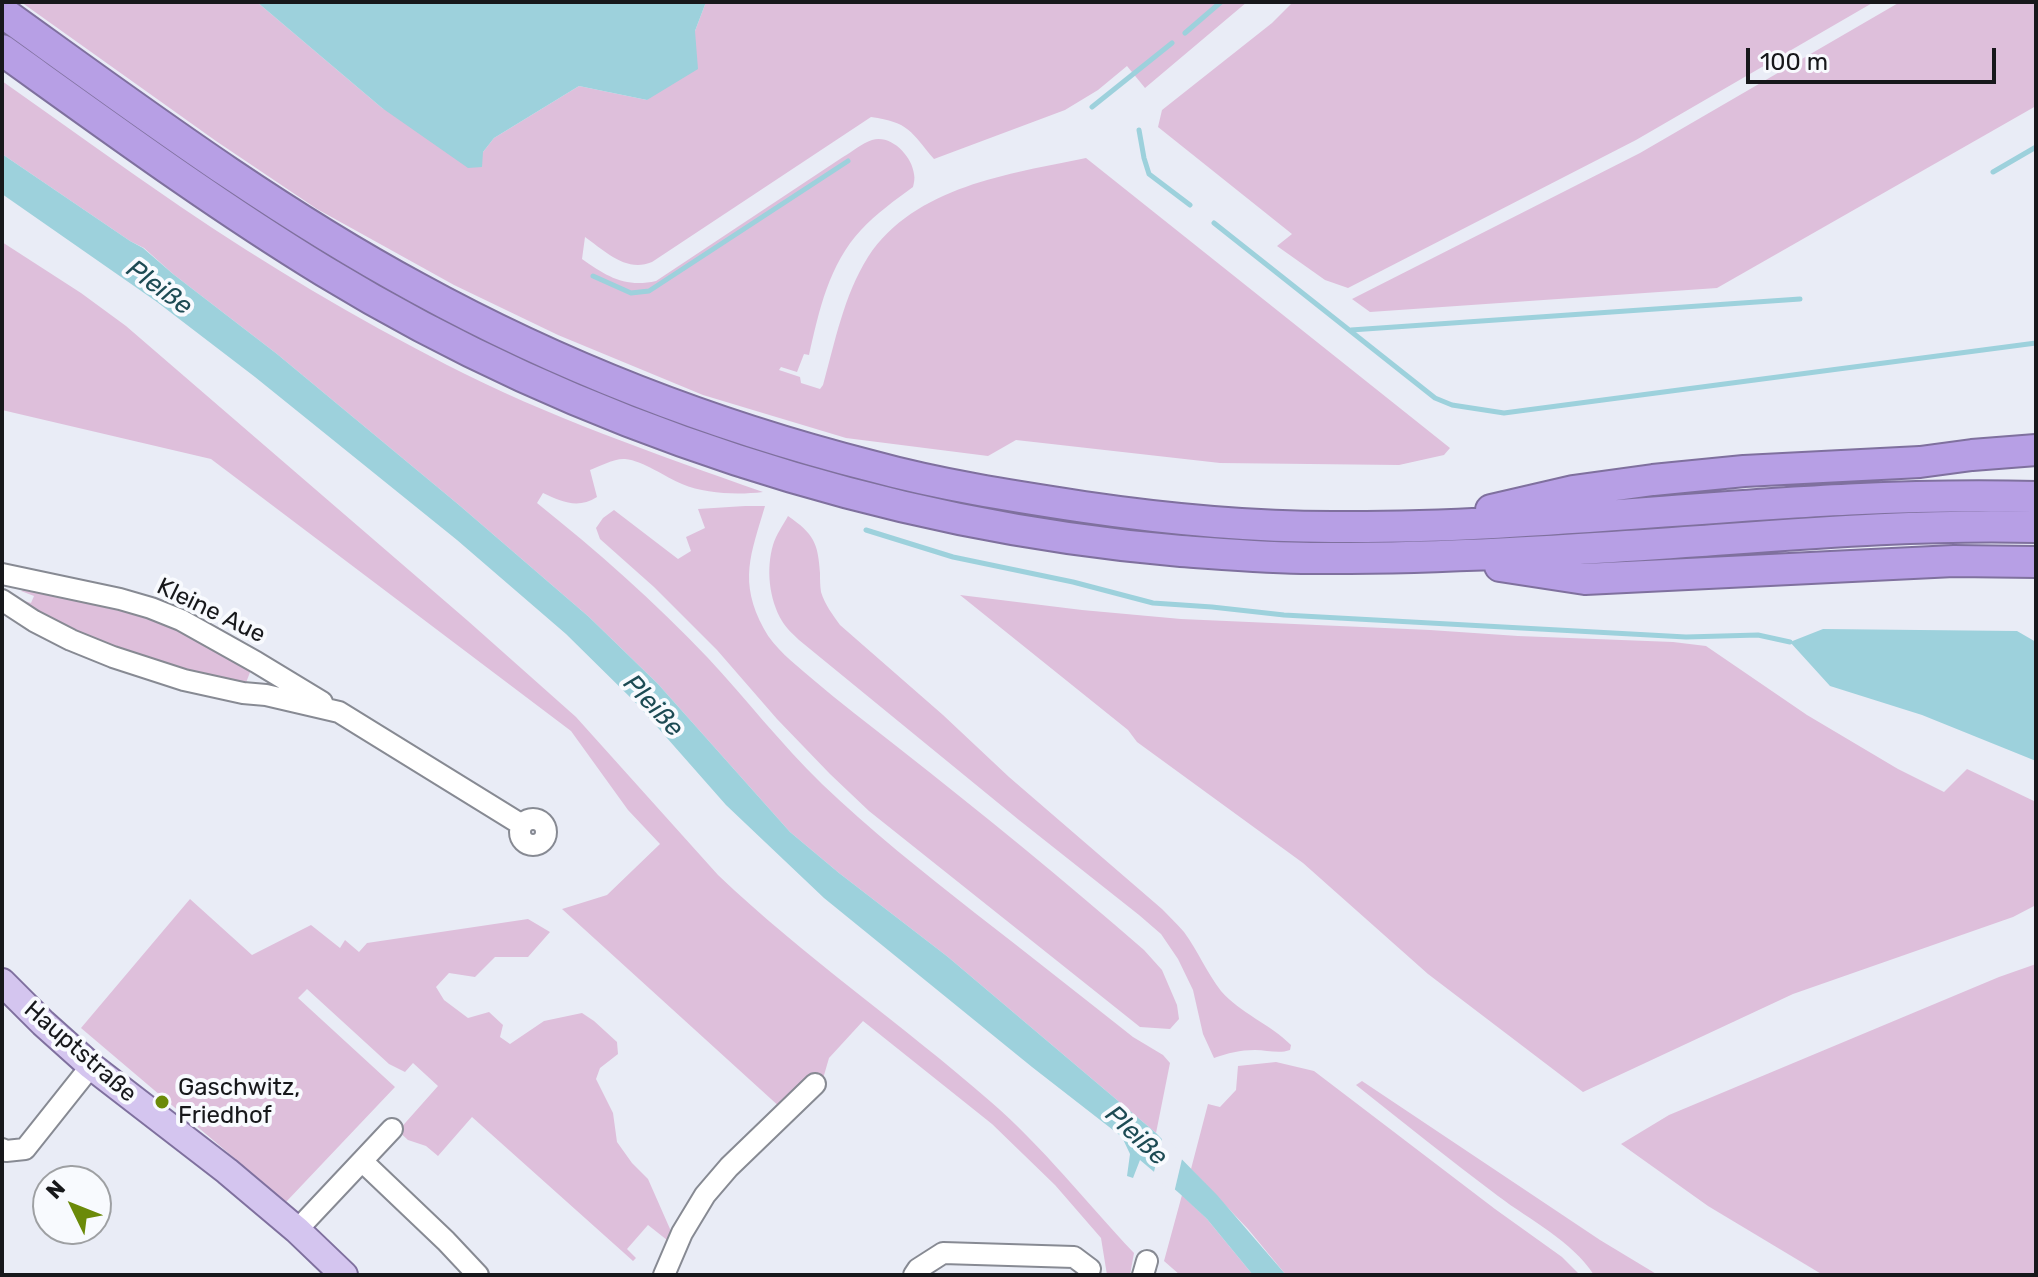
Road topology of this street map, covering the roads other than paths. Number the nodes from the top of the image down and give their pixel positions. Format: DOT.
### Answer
graph roads {
  1 [pos="2,12"];
  2 [pos="2,50"];
  3 [pos="2036,450"];
  4 [pos="1920,462"];
  5 [pos="2036,467"];
  6 [pos="2036,497"];
  7 [pos="1423,526"];
  8 [pos="2036,527"];
  9 [pos="1443,557"];
  10 [pos="2036,562"];
  11 [pos="1871,565"];
  12 [pos="2,574"];
  13 [pos="2036,578"];
  14 [pos="2,600"];
  15 [pos="339,712"];
  16 [pos="522,825"];
  17 [pos="2,982"];
  18 [pos="91,1066"];
  19 [pos="815,1084"];
  20 [pos="392,1129"];
  21 [pos="2,1149"];
  22 [pos="362,1161"];
  23 [pos="297,1230"];
  24 [pos="1090,1269"];
  25 [pos="344,1275"];
  26 [pos="478,1275"];
  27 [pos="664,1275"];
  28 [pos="914,1275"];
  1 -- 7 [label="highway"];
  2 -- 9 [label="highway"];
  3 -- 4 [label="highway"];
  4 -- 5 [label="highway"];
  4 -- 7 [label="highway"];
  6 -- 7 [label="highway"];
  8 -- 9 [label="highway"];
  9 -- 11 [label="highway"];
  10 -- 11 [label="highway"];
  11 -- 13 [label="highway"];
  12 -- 15 [label="street, Kleine Aue"];
  14 -- 15 [label="street, Kleine Aue"];
  15 -- 16 [label="street, Kleine Aue"];
  17 -- 18 [label="main road, Hauptstraße"];
  18 -- 21 [label="street"];
  18 -- 23 [label="main road, Hauptstraße"];
  19 -- 27 [label="street"];
  20 -- 22 [label="street"];
  22 -- 23 [label="street"];
  22 -- 26 [label="street"];
  23 -- 25 [label="main road, Hauptstraße"];
  24 -- 28 [label="street"];
}
